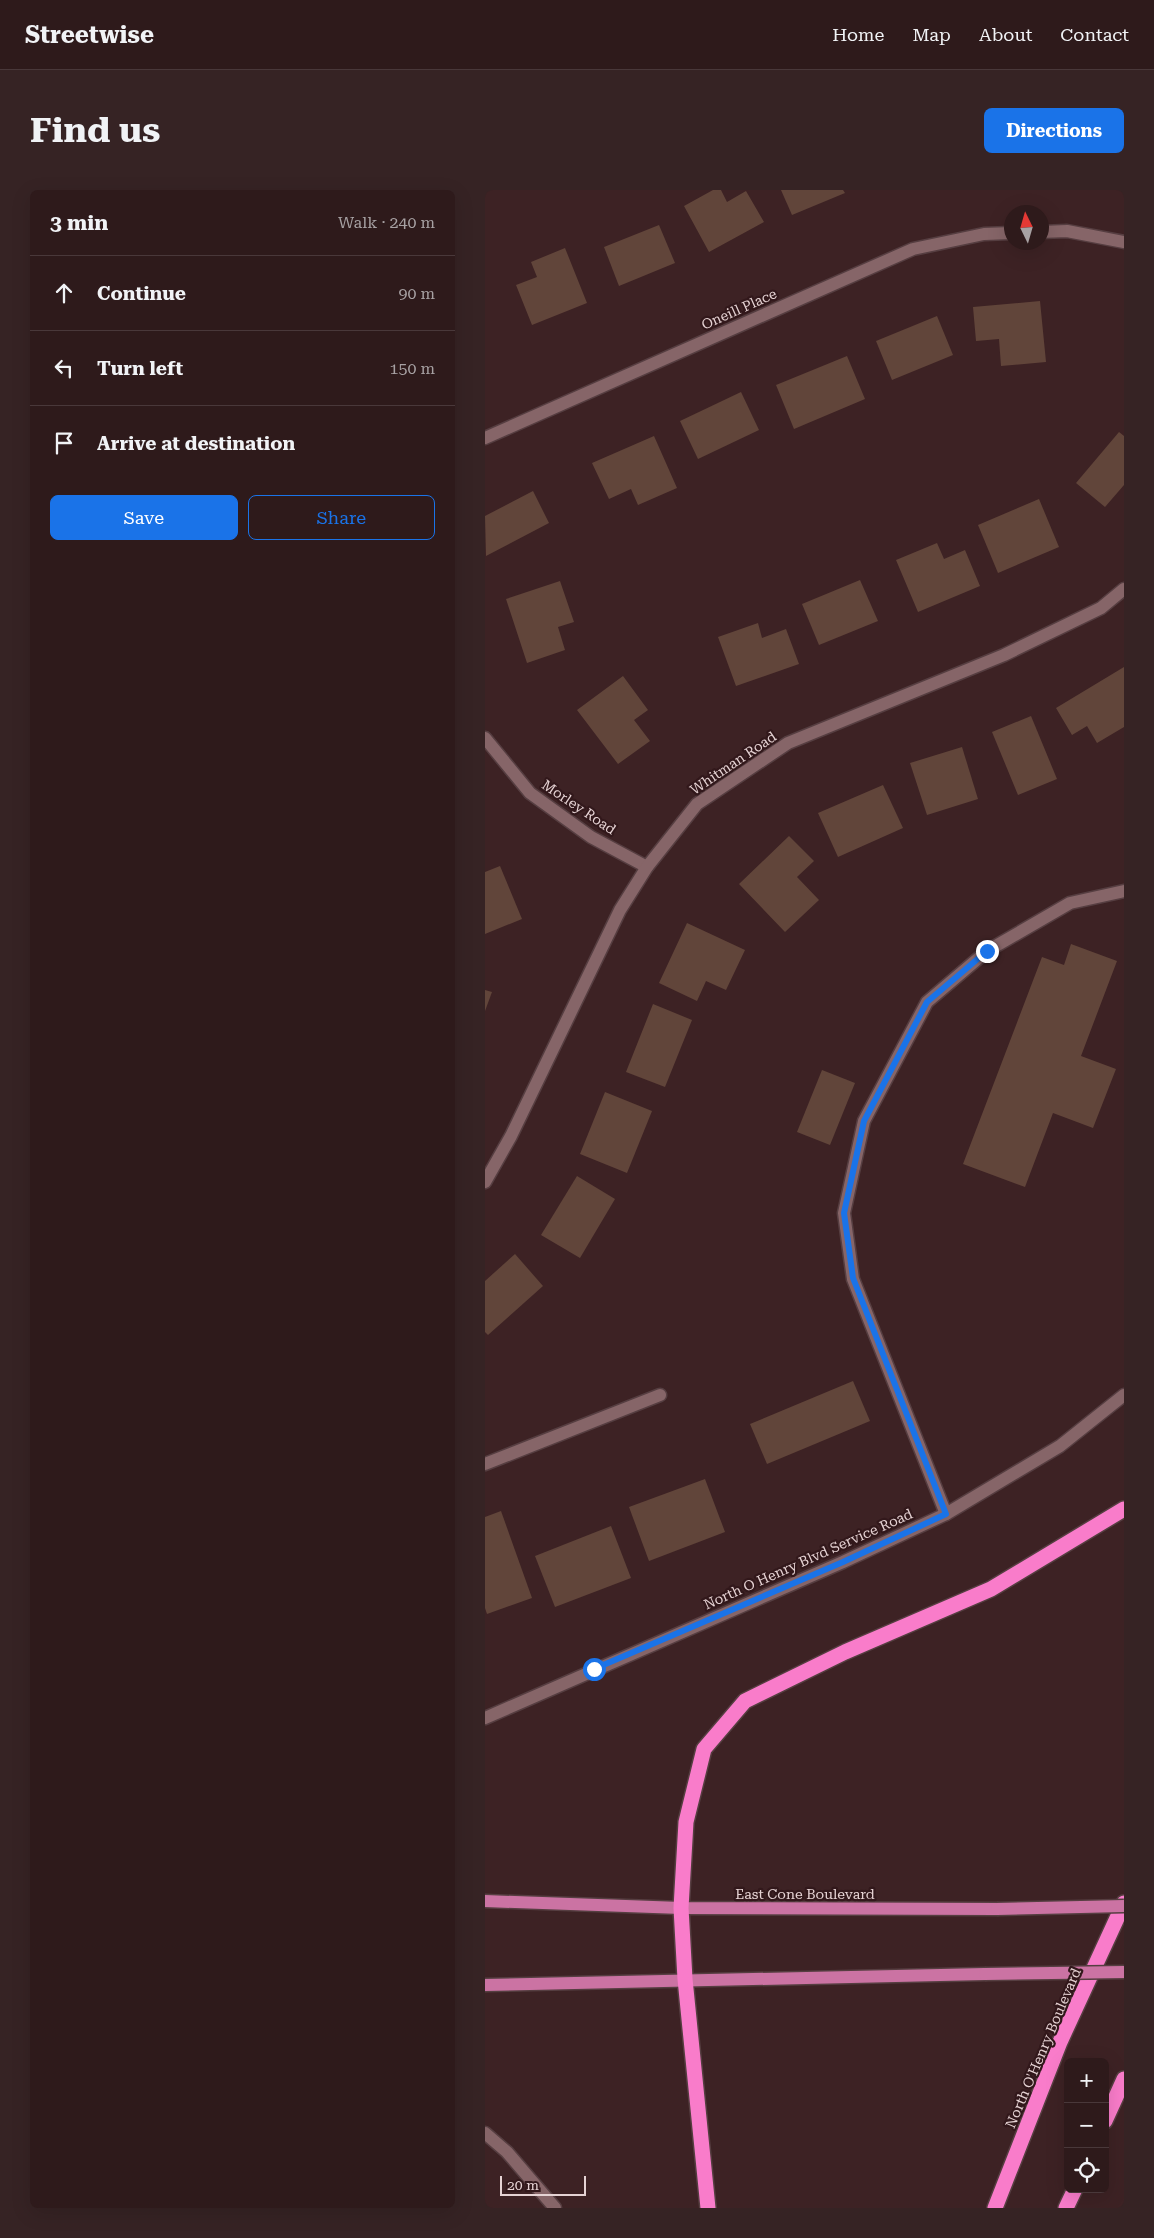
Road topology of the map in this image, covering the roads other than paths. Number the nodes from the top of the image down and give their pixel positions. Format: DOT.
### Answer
graph roads {
  1 [pos="1049,231"];
  2 [pos="1004,233"];
  3 [pos="1124,242"];
  4 [pos="485,438"];
  5 [pos="1124,589"];
  6 [pos="485,738"];
  7 [pos="647,867"];
  8 [pos="1124,891"];
  9 [pos="485,1182"];
  10 [pos="660,1395"];
  11 [pos="1124,1395"];
  12 [pos="485,1464"];
  13 [pos="1124,1509"];
  14 [pos="946,1514"];
  15 [pos="485,1718"];
  16 [pos="485,1901"];
  17 [pos="1124,1904"];
  18 [pos="681,1908"];
  19 [pos="1124,1972"];
  20 [pos="685,1979"];
  21 [pos="485,1985"];
  22 [pos="1124,2079"];
  23 [pos="1109,2112"];
  24 [pos="485,2133"];
  25 [pos="1073,2193"];
  26 [pos="555,2208"];
  27 [pos="707,2208"];
  28 [pos="995,2208"];
  29 [pos="1066,2208"];
  1 -- 3 [label="street"];
  2 -- 4 [label="street, Oneill Place"];
  5 -- 7 [label="street, Whitman Road"];
  6 -- 7 [label="street, Morley Road"];
  7 -- 9 [label="street, Whitman Road"];
  8 -- 14 [label="street"];
  10 -- 12 [label="street"];
  11 -- 14 [label="street, North O Henry Blvd Service Road"];
  13 -- 18 [label="highway"];
  14 -- 15 [label="street, North O Henry Blvd Service Road"];
  16 -- 18 [label="main road, East Cone Boulevard"];
  17 -- 18 [label="main road, East Cone Boulevard, bridge"];
  17 -- 28 [label="highway, North O'Henry Boulevard"];
  18 -- 20 [label="highway"];
  19 -- 20 [label="main road, bridge"];
  20 -- 21 [label="main road"];
  20 -- 27 [label="highway"];
  22 -- 23 [label="highway"];
  24 -- 26 [label="street"];
  25 -- 29 [label="highway"];
}
